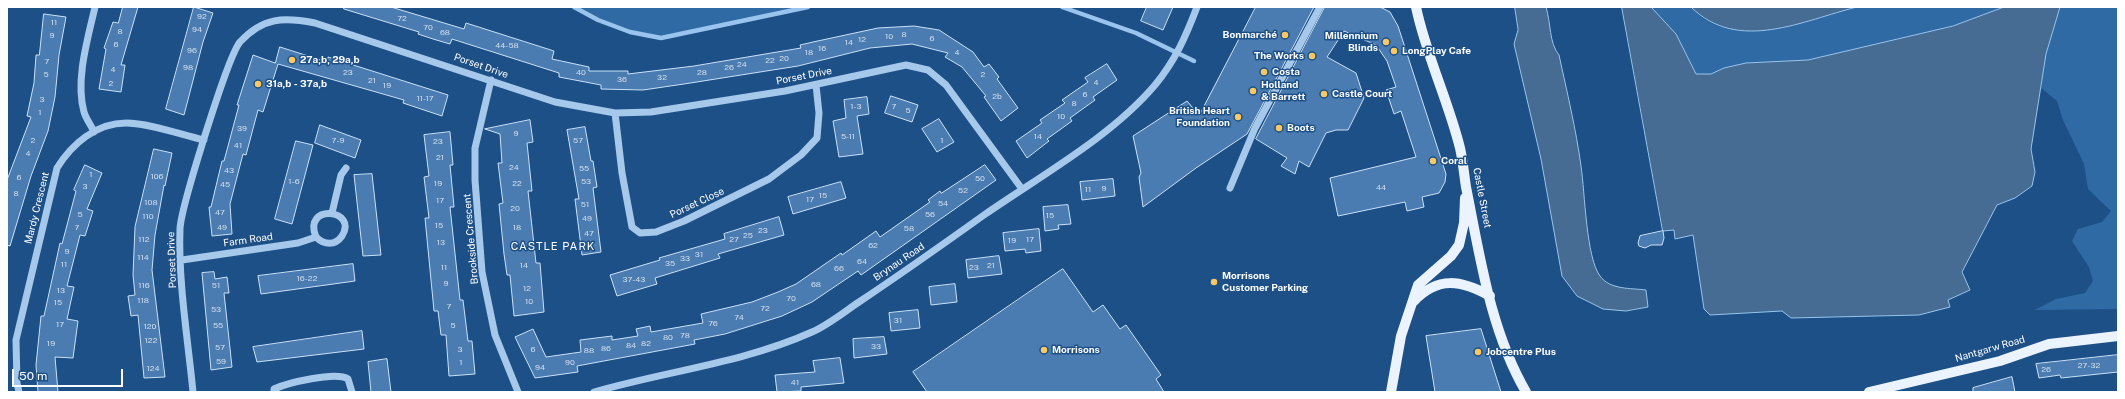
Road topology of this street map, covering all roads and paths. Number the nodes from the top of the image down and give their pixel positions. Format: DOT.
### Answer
graph roads {
  1 [pos="95,7"];
  2 [pos="1197,7"];
  3 [pos="1320,7"];
  4 [pos="1409,7"];
  5 [pos="1416,7"];
  6 [pos="1422,35"];
  7 [pos="491,80"];
  8 [pos="816,85"];
  9 [pos="615,113"];
  10 [pos="94,132"];
  11 [pos="204,140"];
  12 [pos="346,168"];
  13 [pos="1466,185"];
  14 [pos="1230,188"];
  15 [pos="1022,189"];
  16 [pos="332,213"];
  17 [pos="316,236"];
  18 [pos="182,260"];
  19 [pos="1490,296"];
  20 [pos="1412,304"];
  21 [pos="2118,336"];
  22 [pos="19,392"];
  23 [pos="193,392"];
  24 [pos="274,392"];
  25 [pos="352,392"];
  26 [pos="518,392"];
  27 [pos="594,392"];
  28 [pos="1391,392"];
  29 [pos="1526,392"];
  30 [pos="1869,392"];
  1 -- 10 [label="street"];
  2 -- 15 [label="street, Brynau Road"];
  3 -- 14 [label="street"];
  4 -- 6 [label="main road"];
  5 -- 6 [label="main road, Castle Street"];
  6 -- 13 [label="main road, Castle Street"];
  7 -- 9 [label="street, Porset Drive"];
  7 -- 11 [label="street, Porset Drive"];
  7 -- 26 [label="street, Brookside Crescent"];
  8 -- 9 [label="street, Porset Drive"];
  8 -- 9 [label="street, Porset Close"];
  8 -- 15 [label="street, Porset Drive"];
  10 -- 11 [label="street, Mardy Crescent"];
  10 -- 22 [label="street, Mardy Crescent"];
  11 -- 18 [label="street, Porset Drive"];
  12 -- 16 [label="street"];
  13 -- 19 [label="main road, Castle Street"];
  13 -- 20 [label="main road"];
  15 -- 27 [label="street, Brynau Road"];
  16 -- 17 [label="street"];
  16 -- 17 [label="street"];
  17 -- 18 [label="street, Farm Road"];
  18 -- 23 [label="street, Porset Drive"];
  19 -- 20 [label="main road"];
  19 -- 29 [label="main road, Castle Street"];
  20 -- 28 [label="main road"];
  21 -- 30 [label="main road, Nantgarw Road"];
  24 -- 25 [label="street"];
}
